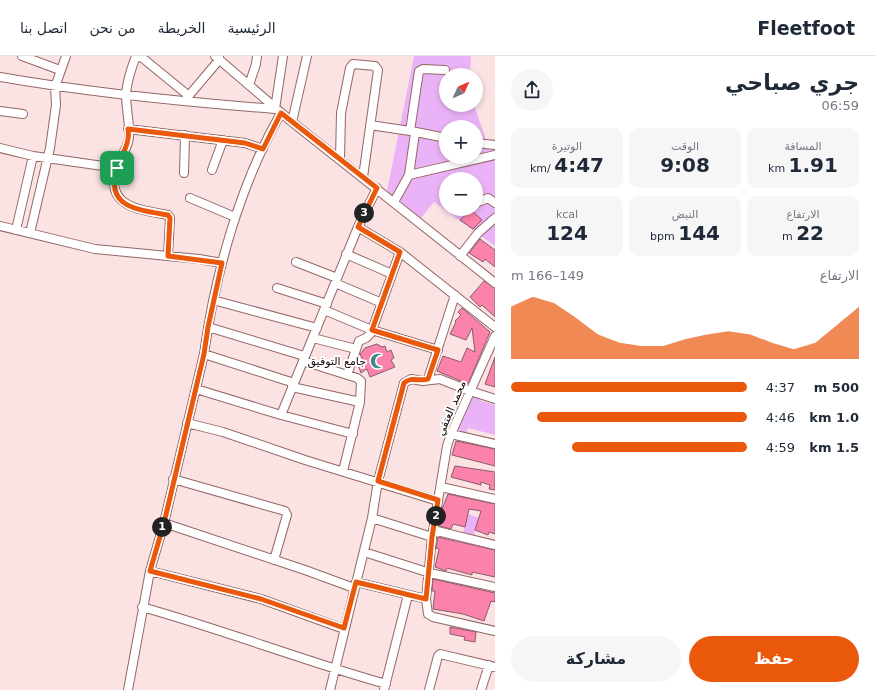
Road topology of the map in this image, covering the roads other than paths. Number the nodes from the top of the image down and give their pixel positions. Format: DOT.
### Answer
graph roads {
  1 [pos="22,56"];
  2 [pos="66,56"];
  3 [pos="136,56"];
  4 [pos="140,56"];
  5 [pos="257,56"];
  6 [pos="283,56"];
  7 [pos="307,56"];
  8 [pos="218,57"];
  9 [pos="439,69"];
  10 [pos="60,70"];
  11 [pos="0,77"];
  12 [pos="249,84"];
  13 [pos="55,87"];
  14 [pos="126,95"];
  15 [pos="186,99"];
  16 [pos="0,111"];
  17 [pos="278,111"];
  18 [pos="23,114"];
  19 [pos="292,122"];
  20 [pos="370,125"];
  21 [pos="128,129"];
  22 [pos="412,132"];
  23 [pos="185,136"];
  24 [pos="439,137"];
  25 [pos="223,140"];
  26 [pos="483,144"];
  27 [pos="495,145"];
  28 [pos="0,148"];
  29 [pos="263,149"];
  30 [pos="495,155"];
  31 [pos="33,156"];
  32 [pos="48,158"];
  33 [pos="340,159"];
  34 [pos="117,168"];
  35 [pos="212,170"];
  36 [pos="184,173"];
  37 [pos="409,175"];
  38 [pos="363,177"];
  39 [pos="377,188"];
  40 [pos="190,198"];
  41 [pos="483,200"];
  42 [pos="394,202"];
  43 [pos="495,203"];
  44 [pos="235,217"];
  45 [pos="495,218"];
  46 [pos="0,226"];
  47 [pos="358,227"];
  48 [pos="16,230"];
  49 [pos="30,234"];
  50 [pos="400,252"];
  51 [pos="346,254"];
  52 [pos="168,256"];
  53 [pos="460,256"];
  54 [pos="296,262"];
  55 [pos="222,263"];
  56 [pos="392,274"];
  57 [pos="336,281"];
  58 [pos="495,283"];
  59 [pos="277,288"];
  60 [pos="455,295"];
  61 [pos="213,300"];
  62 [pos="382,303"];
  63 [pos="326,307"];
  64 [pos="208,327"];
  65 [pos="495,327"];
  66 [pos="317,328"];
  67 [pos="372,330"];
  68 [pos="495,336"];
  69 [pos="313,338"];
  70 [pos="356,349"];
  71 [pos="438,350"];
  72 [pos="204,354"];
  73 [pos="304,359"];
  74 [pos="347,375"];
  75 [pos="428,379"];
  76 [pos="293,385"];
  77 [pos="196,388"];
  78 [pos="470,391"];
  79 [pos="495,399"];
  80 [pos="360,402"];
  81 [pos="281,415"];
  82 [pos="187,423"];
  83 [pos="353,434"];
  84 [pos="451,434"];
  85 [pos="495,444"];
  86 [pos="343,471"];
  87 [pos="173,479"];
  88 [pos="378,481"];
  89 [pos="441,487"];
  90 [pos="438,500"];
  91 [pos="495,500"];
  92 [pos="372,518"];
  93 [pos="164,523"];
  94 [pos="433,534"];
  95 [pos="495,545"];
  96 [pos="364,552"];
  97 [pos="274,560"];
  98 [pos="150,571"];
  99 [pos="430,573"];
  100 [pos="355,585"];
  101 [pos="495,587"];
  102 [pos="408,595"];
  103 [pos="426,599"];
  104 [pos="142,607"];
  105 [pos="344,628"];
  106 [pos="495,631"];
  107 [pos="492,666"];
  108 [pos="335,670"];
  109 [pos="385,687"];
  110 [pos="128,690"];
  111 [pos="330,690"];
  112 [pos="429,690"];
  113 [pos="481,690"];
  1 -- 10 [label="street"];
  2 -- 10 [label="street"];
  3 -- 14 [label="street"];
  4 -- 15 [label="street"];
  5 -- 12 [label="street"];
  6 -- 17 [label="street"];
  7 -- 19 [label="street"];
  8 -- 12 [label="street"];
  8 -- 15 [label="street"];
  9 -- 22 [label="street"];
  10 -- 13 [label="street"];
  11 -- 13 [label="street"];
  12 -- 17 [label="street"];
  13 -- 14 [label="street"];
  13 -- 32 [label="street"];
  14 -- 15 [label="street"];
  14 -- 21 [label="street"];
  15 -- 17 [label="street"];
  16 -- 18 [label="street"];
  17 -- 19 [label="street"];
  17 -- 29 [label="street"];
  19 -- 33 [label="street"];
  20 -- 22 [label="street"];
  20 -- 33 [label="street"];
  20 -- 38 [label="street"];
  21 -- 23 [label="street"];
  21 -- 34 [label="street"];
  22 -- 24 [label="street"];
  22 -- 37 [label="street"];
  23 -- 25 [label="street"];
  23 -- 36 [label="street"];
  25 -- 29 [label="street"];
  25 -- 35 [label="street"];
  26 -- 27 [label="street"];
  28 -- 31 [label="street"];
  29 -- 44 [label="street"];
  30 -- 37 [label="street"];
  31 -- 32 [label="street"];
  31 -- 48 [label="street"];
  32 -- 34 [label="street"];
  32 -- 49 [label="street"];
  33 -- 38 [label="street"];
  34 -- 52 [label="street"];
  37 -- 42 [label="street"];
  38 -- 39 [label="street"];
  39 -- 42 [label="street"];
  39 -- 47 [label="street"];
  40 -- 44 [label="street"];
  41 -- 43 [label="street"];
  42 -- 53 [label="street"];
  44 -- 55 [label="street"];
  45 -- 53 [label="street"];
  46 -- 48 [label="street"];
  47 -- 50 [label="street"];
  47 -- 51 [label="street"];
  48 -- 49 [label="street"];
  49 -- 52 [label="street"];
  50 -- 56 [label="street"];
  50 -- 60 [label="street"];
  51 -- 56 [label="street"];
  51 -- 57 [label="street"];
  52 -- 55 [label="street"];
  53 -- 58 [label="street"];
  54 -- 57 [label="street"];
  55 -- 61 [label="street"];
  56 -- 62 [label="street"];
  57 -- 62 [label="street"];
  57 -- 63 [label="street"];
  59 -- 63 [label="street"];
  60 -- 65 [label="street"];
  60 -- 71 [label="street"];
  61 -- 64 [label="street"];
  61 -- 66 [label="street"];
  62 -- 67 [label="street"];
  63 -- 66 [label="street"];
  63 -- 67 [label="street"];
  64 -- 72 [label="street"];
  64 -- 73 [label="street"];
  66 -- 69 [label="street"];
  67 -- 70 [label="street"];
  67 -- 71 [label="street"];
  68 -- 78 [label="street, محمد العتقي"];
  69 -- 70 [label="street"];
  69 -- 73 [label="street"];
  70 -- 74 [label="street"];
  71 -- 75 [label="street"];
  72 -- 76 [label="street"];
  72 -- 77 [label="street"];
  73 -- 74 [label="street"];
  73 -- 76 [label="street"];
  74 -- 80 [label="street"];
  75 -- 78 [label="street"];
  75 -- 88 [label="street"];
  76 -- 80 [label="street"];
  76 -- 81 [label="street"];
  77 -- 81 [label="street"];
  77 -- 82 [label="street"];
  78 -- 79 [label="street"];
  78 -- 84 [label="street, محمد العتقي"];
  80 -- 83 [label="street"];
  81 -- 83 [label="street"];
  82 -- 86 [label="street"];
  82 -- 87 [label="street"];
  83 -- 86 [label="street"];
  84 -- 85 [label="street"];
  84 -- 89 [label="street, محمد العتقي"];
  86 -- 88 [label="street"];
  87 -- 93 [label="street"];
  87 -- 97 [label="street"];
  88 -- 90 [label="street"];
  88 -- 92 [label="street"];
  89 -- 90 [label="street, محمد العتقي"];
  89 -- 91 [label="street"];
  90 -- 94 [label="street, محمد العتقي"];
  92 -- 94 [label="street"];
  92 -- 96 [label="street"];
  93 -- 97 [label="street"];
  93 -- 98 [label="street"];
  94 -- 95 [label="street"];
  94 -- 99 [label="street, محمد العتقي"];
  96 -- 99 [label="street"];
  96 -- 100 [label="street"];
  97 -- 100 [label="street"];
  98 -- 104 [label="street"];
  98 -- 105 [label="street"];
  99 -- 101 [label="street"];
  99 -- 103 [label="street, محمد العتقي"];
  100 -- 102 [label="street"];
  100 -- 105 [label="street"];
  102 -- 103 [label="street"];
  102 -- 109 [label="street"];
  103 -- 106 [label="street, محمد العتقي"];
  104 -- 108 [label="street"];
  104 -- 110 [label="street"];
  105 -- 108 [label="street"];
  107 -- 112 [label="street"];
  107 -- 113 [label="street"];
  108 -- 109 [label="street"];
  108 -- 111 [label="street"];
}
